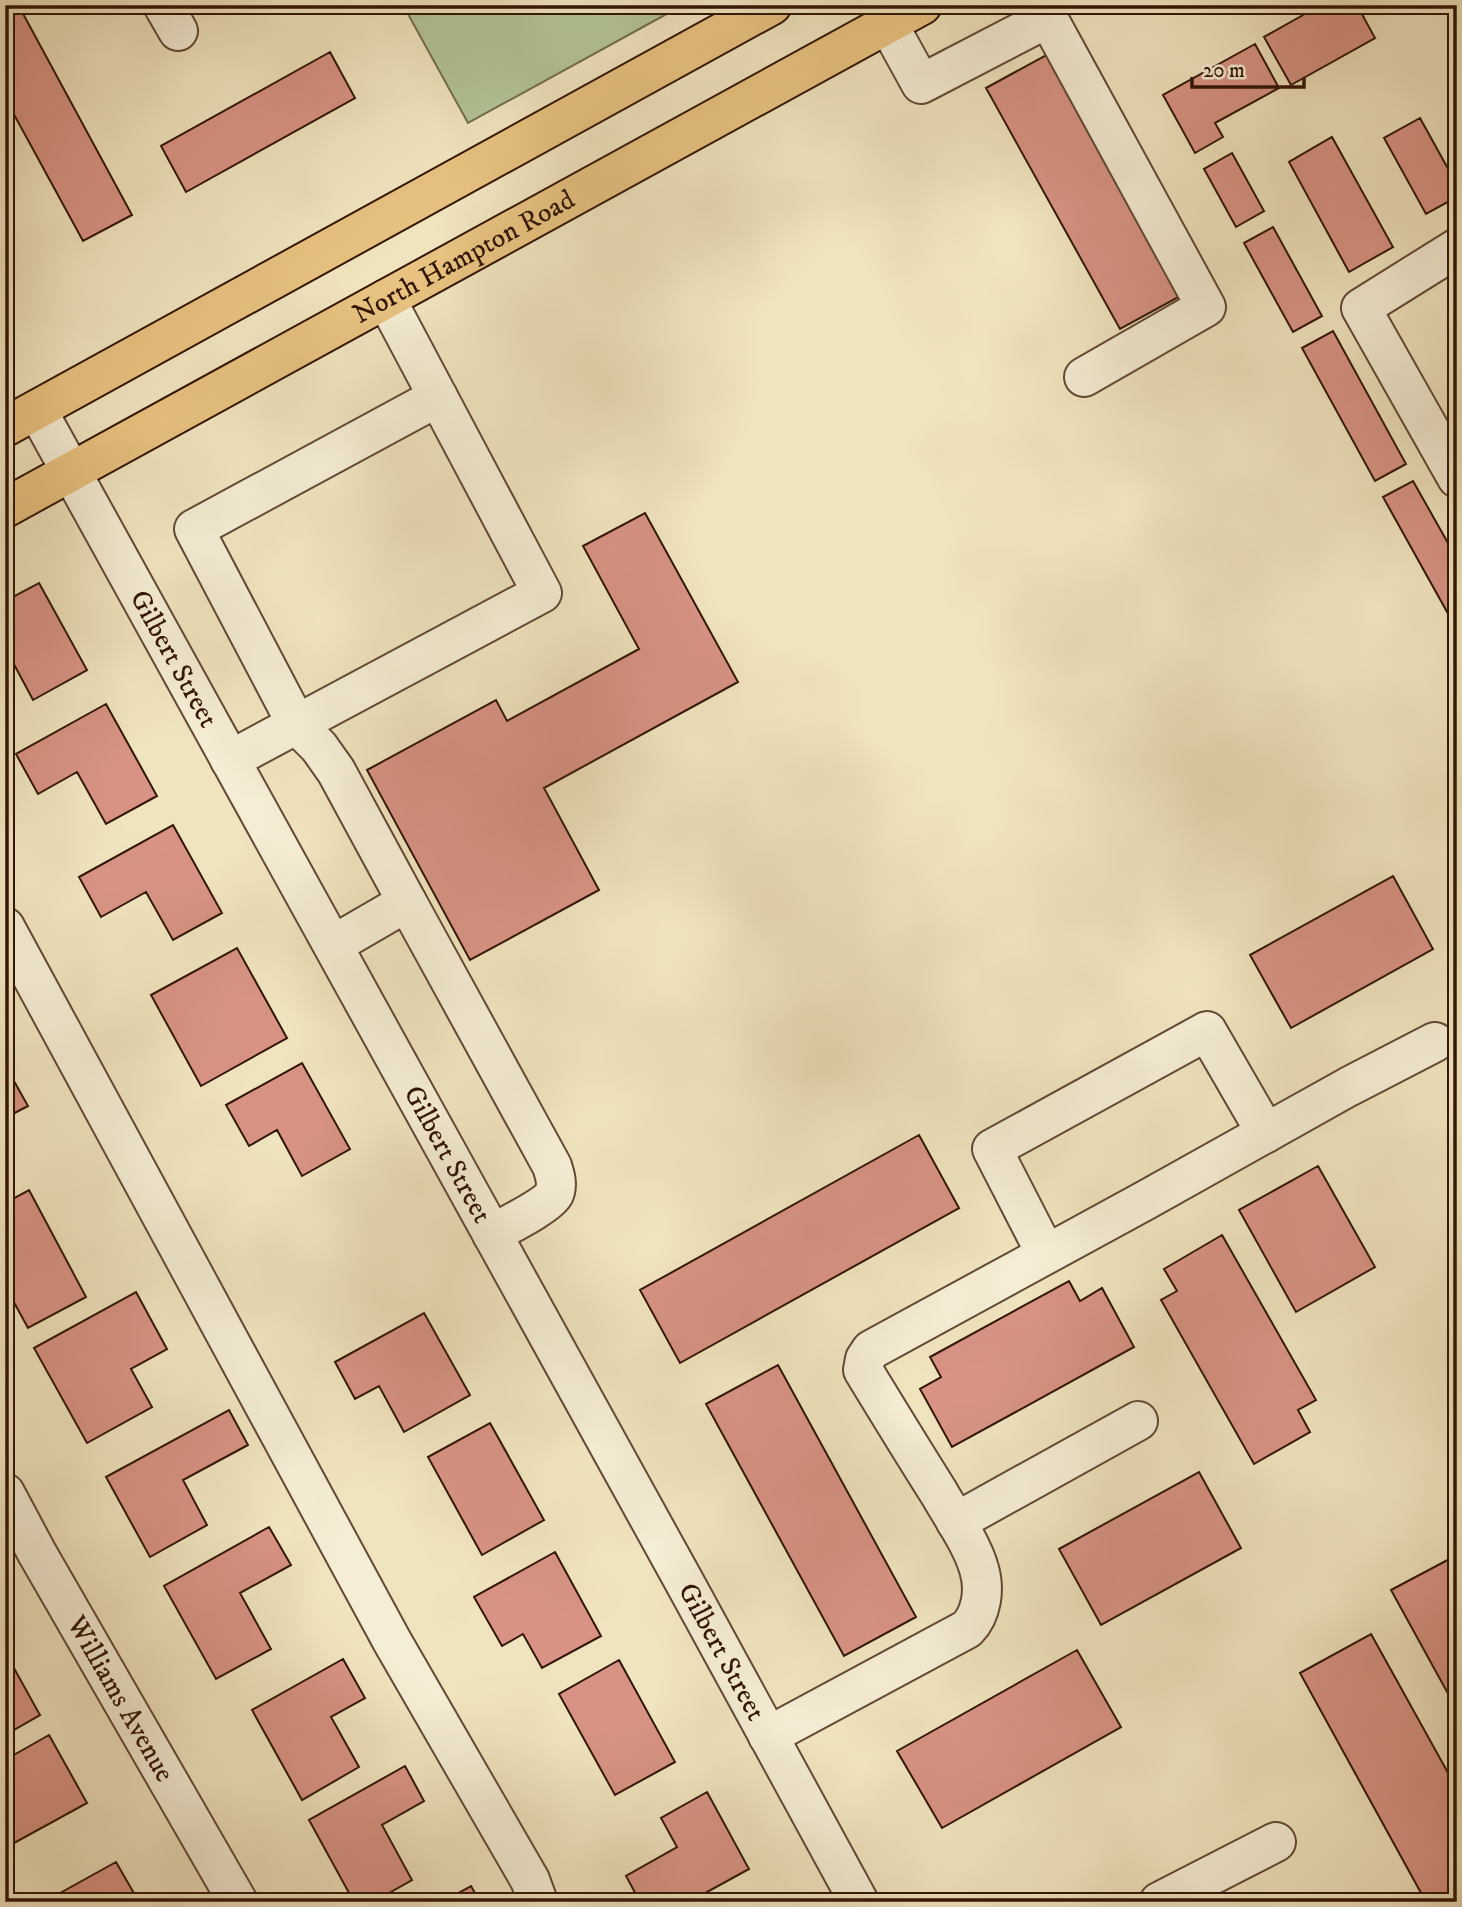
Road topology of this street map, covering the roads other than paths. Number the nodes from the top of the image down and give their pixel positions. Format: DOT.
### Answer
graph roads {
  1 [pos="772,5"];
  2 [pos="922,5"];
  3 [pos="888,24"];
  4 [pos="1457,248"];
  5 [pos="386,299"];
  6 [pos="1084,377"];
  7 [pos="438,397"];
  8 [pos="21,418"];
  9 [pos="71,472"];
  10 [pos="1457,478"];
  11 [pos="5,508"];
  12 [pos="297,724"];
  13 [pos="230,760"];
  14 [pos="407,902"];
  15 [pos="5,927"];
  16 [pos="333,946"];
  17 [pos="1435,1042"];
  18 [pos="1266,1133"];
  19 [pos="492,1234"];
  20 [pos="1046,1254"];
  21 [pos="1139,1421"];
  22 [pos="5,1493"];
  23 [pos="956,1522"];
  24 [pos="768,1736"];
  25 [pos="1276,1842"];
  26 [pos="237,1902"];
  27 [pos="538,1902"];
  28 [pos="859,1902"];
  29 [pos="1159,1902"];
  1 -- 8 [label="main road"];
  2 -- 3 [label="main road, North Hampton Road"];
  3 -- 5 [label="main road, North Hampton Road"];
  3 -- 6 [label="street"];
  4 -- 10 [label="street"];
  5 -- 7 [label="street"];
  5 -- 9 [label="main road, North Hampton Road"];
  7 -- 12 [label="street"];
  7 -- 12 [label="street"];
  8 -- 9 [label="street, Gilbert Street"];
  9 -- 11 [label="main road, North Hampton Road"];
  9 -- 13 [label="street, Gilbert Street"];
  12 -- 13 [label="street"];
  12 -- 14 [label="street"];
  13 -- 16 [label="street, Gilbert Street"];
  14 -- 16 [label="street"];
  14 -- 19 [label="street"];
  15 -- 27 [label="street"];
  16 -- 19 [label="street, Gilbert Street"];
  17 -- 18 [label="street"];
  18 -- 20 [label="street"];
  18 -- 20 [label="street"];
  19 -- 24 [label="street, Gilbert Street"];
  20 -- 23 [label="street"];
  21 -- 23 [label="street"];
  22 -- 26 [label="street, Williams Avenue"];
  23 -- 24 [label="street"];
  24 -- 28 [label="street, Gilbert Street"];
  25 -- 29 [label="street"];
}
